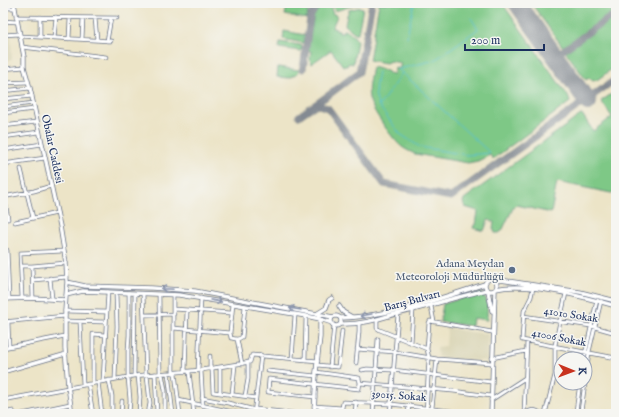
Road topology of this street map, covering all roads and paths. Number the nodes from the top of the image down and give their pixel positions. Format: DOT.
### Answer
graph roads {
  1 [pos="14,3"];
  2 [pos="3,8"];
  3 [pos="15,8"];
  4 [pos="16,17"];
  5 [pos="40,17"];
  6 [pos="56,18"];
  7 [pos="70,18"];
  8 [pos="83,18"];
  9 [pos="95,18"];
  10 [pos="111,18"];
  11 [pos="117,18"];
  12 [pos="3,21"];
  13 [pos="17,22"];
  14 [pos="3,35"];
  15 [pos="20,35"];
  16 [pos="40,37"];
  17 [pos="54,38"];
  18 [pos="69,39"];
  19 [pos="82,39"];
  20 [pos="97,40"];
  21 [pos="22,47"];
  22 [pos="106,57"];
  23 [pos="24,67"];
  24 [pos="3,69"];
  25 [pos="27,82"];
  26 [pos="3,83"];
  27 [pos="30,88"];
  28 [pos="3,91"];
  29 [pos="32,96"];
  30 [pos="3,99"];
  31 [pos="33,103"];
  32 [pos="3,107"];
  33 [pos="34,108"];
  34 [pos="3,113"];
  35 [pos="36,122"];
  36 [pos="3,126"];
  37 [pos="39,132"];
  38 [pos="3,137"];
  39 [pos="42,144"];
  40 [pos="3,150"];
  41 [pos="45,158"];
  42 [pos="3,164"];
  43 [pos="21,168"];
  44 [pos="51,186"];
  45 [pos="3,187"];
  46 [pos="27,193"];
  47 [pos="4,197"];
  48 [pos="57,213"];
  49 [pos="33,218"];
  50 [pos="3,219"];
  51 [pos="15,222"];
  52 [pos="7,250"];
  53 [pos="64,251"];
  54 [pos="66,263"];
  55 [pos="21,266"];
  56 [pos="32,266"];
  57 [pos="67,277"];
  58 [pos="50,278"];
  59 [pos="494,279"];
  60 [pos="33,280"];
  61 [pos="67,282"];
  62 [pos="485,284"];
  63 [pos="533,288"];
  64 [pos="553,289"];
  65 [pos="488,290"];
  66 [pos="495,290"];
  67 [pos="108,292"];
  68 [pos="116,293"];
  69 [pos="128,293"];
  70 [pos="566,293"];
  71 [pos="135,294"];
  72 [pos="144,294"];
  73 [pos="159,294"];
  74 [pos="66,295"];
  75 [pos="173,295"];
  76 [pos="22,298"];
  77 [pos="33,298"];
  78 [pos="52,298"];
  79 [pos="201,298"];
  80 [pos="332,298"];
  81 [pos="3,299"];
  82 [pos="9,299"];
  83 [pos="66,300"];
  84 [pos="599,300"];
  85 [pos="616,301"];
  86 [pos="233,304"];
  87 [pos="245,306"];
  88 [pos="339,306"];
  89 [pos="431,306"];
  90 [pos="616,306"];
  91 [pos="174,309"];
  92 [pos="187,310"];
  93 [pos="413,310"];
  94 [pos="65,311"];
  95 [pos="106,312"];
  96 [pos="200,312"];
  97 [pos="231,313"];
  98 [pos="318,313"];
  99 [pos="159,314"];
  100 [pos="174,314"];
  101 [pos="398,314"];
  102 [pos="144,315"];
  103 [pos="295,315"];
  104 [pos="306,316"];
  105 [pos="523,316"];
  106 [pos="333,317"];
  107 [pos="352,317"];
  108 [pos="65,318"];
  109 [pos="341,318"];
  110 [pos="493,318"];
  111 [pos="320,319"];
  112 [pos="377,319"];
  113 [pos="3,322"];
  114 [pos="8,322"];
  115 [pos="80,322"];
  116 [pos="106,322"];
  117 [pos="434,322"];
  118 [pos="560,322"];
  119 [pos="359,323"];
  120 [pos="333,324"];
  121 [pos="340,324"];
  122 [pos="593,327"];
  123 [pos="173,328"];
  124 [pos="187,328"];
  125 [pos="199,329"];
  126 [pos="342,331"];
  127 [pos="492,332"];
  128 [pos="230,333"];
  129 [pos="616,333"];
  130 [pos="105,335"];
  131 [pos="65,336"];
  132 [pos="397,336"];
  133 [pos="237,339"];
  134 [pos="378,339"];
  135 [pos="527,341"];
  136 [pos="411,343"];
  137 [pos="555,345"];
  138 [pos="9,347"];
  139 [pos="3,348"];
  140 [pos="357,349"];
  141 [pos="427,349"];
  142 [pos="377,351"];
  143 [pos="526,351"];
  144 [pos="582,351"];
  145 [pos="587,351"];
  146 [pos="395,352"];
  147 [pos="593,353"];
  148 [pos="66,354"];
  149 [pos="261,355"];
  150 [pos="210,356"];
  151 [pos="292,358"];
  152 [pos="429,358"];
  153 [pos="492,358"];
  154 [pos="616,358"];
  155 [pos="436,359"];
  156 [pos="305,360"];
  157 [pos="318,361"];
  158 [pos="248,362"];
  159 [pos="356,362"];
  160 [pos="242,364"];
  161 [pos="492,364"];
  162 [pos="235,365"];
  163 [pos="317,365"];
  164 [pos="220,367"];
  165 [pos="330,367"];
  166 [pos="211,369"];
  167 [pos="376,369"];
  168 [pos="362,370"];
  169 [pos="393,370"];
  170 [pos="200,371"];
  171 [pos="3,372"];
  172 [pos="187,372"];
  173 [pos="268,372"];
  174 [pos="174,373"];
  175 [pos="155,374"];
  176 [pos="161,374"];
  177 [pos="168,374"];
  178 [pos="316,374"];
  179 [pos="428,374"];
  180 [pos="147,375"];
  181 [pos="435,375"];
  182 [pos="136,376"];
  183 [pos="221,376"];
  184 [pos="128,377"];
  185 [pos="212,377"];
  186 [pos="525,378"];
  187 [pos="115,379"];
  188 [pos="109,380"];
  189 [pos="103,381"];
  190 [pos="98,382"];
  191 [pos="491,382"];
  192 [pos="93,383"];
  193 [pos="360,383"];
  194 [pos="374,383"];
  195 [pos="88,384"];
  196 [pos="315,384"];
  197 [pos="83,385"];
  198 [pos="392,385"];
  199 [pos="68,388"];
  200 [pos="428,388"];
  201 [pos="434,390"];
  202 [pos="579,391"];
  203 [pos="584,391"];
  204 [pos="220,392"];
  205 [pos="232,394"];
  206 [pos="245,396"];
  207 [pos="315,396"];
  208 [pos="202,398"];
  209 [pos="256,398"];
  210 [pos="491,398"];
  211 [pos="3,400"];
  212 [pos="178,400"];
  213 [pos="122,401"];
  214 [pos="356,402"];
  215 [pos="373,403"];
  216 [pos="70,404"];
  217 [pos="194,404"];
  218 [pos="391,404"];
  219 [pos="408,405"];
  220 [pos="202,406"];
  221 [pos="314,406"];
  222 [pos="211,407"];
  223 [pos="426,407"];
  224 [pos="342,408"];
  225 [pos="432,408"];
  226 [pos="221,410"];
  227 [pos="445,410"];
  228 [pos="576,410"];
  229 [pos="255,411"];
  230 [pos="581,411"];
  231 [pos="3,413"];
  232 [pos="266,413"];
  233 [pos="462,413"];
  234 [pos="14,414"];
  235 [pos="22,414"];
  236 [pos="72,414"];
  237 [pos="93,414"];
  238 [pos="102,414"];
  239 [pos="112,414"];
  240 [pos="121,414"];
  241 [pos="130,414"];
  242 [pos="138,414"];
  243 [pos="148,414"];
  244 [pos="157,414"];
  245 [pos="166,414"];
  246 [pos="173,414"];
  247 [pos="180,414"];
  248 [pos="194,414"];
  249 [pos="210,414"];
  250 [pos="221,414"];
  251 [pos="239,414"];
  252 [pos="301,414"];
  253 [pos="314,414"];
  254 [pos="341,414"];
  255 [pos="355,414"];
  256 [pos="372,414"];
  257 [pos="390,414"];
  258 [pos="408,414"];
  259 [pos="426,414"];
  260 [pos="445,414"];
  261 [pos="476,414"];
  262 [pos="491,414"];
  263 [pos="523,414"];
  264 [pos="542,414"];
  265 [pos="545,414"];
  266 [pos="564,414"];
  267 [pos="571,414"];
  268 [pos="584,414"];
  1 -- 3 [label="main road, Obalar Caddesi"];
  2 -- 3 [label="street"];
  3 -- 4 [label="main road, Obalar Caddesi"];
  4 -- 5 [label="street"];
  4 -- 13 [label="main road, Obalar Caddesi"];
  5 -- 6 [label="street"];
  5 -- 16 [label="street"];
  6 -- 7 [label="street"];
  6 -- 17 [label="street"];
  7 -- 8 [label="street"];
  7 -- 18 [label="street"];
  8 -- 9 [label="street"];
  8 -- 19 [label="street"];
  9 -- 10 [label="street"];
  9 -- 20 [label="street"];
  10 -- 11 [label="street"];
  10 -- 20 [label="street"];
  12 -- 13 [label="street"];
  13 -- 15 [label="main road, Obalar Caddesi"];
  14 -- 15 [label="street"];
  15 -- 16 [label="street"];
  15 -- 21 [label="main road, Obalar Caddesi"];
  16 -- 17 [label="street"];
  17 -- 18 [label="street"];
  18 -- 19 [label="street"];
  19 -- 20 [label="street"];
  21 -- 22 [label="street"];
  21 -- 23 [label="main road, Obalar Caddesi"];
  23 -- 24 [label="street"];
  23 -- 25 [label="main road, Obalar Caddesi"];
  25 -- 26 [label="street"];
  25 -- 27 [label="main road, Obalar Caddesi"];
  27 -- 28 [label="street"];
  27 -- 29 [label="main road, Obalar Caddesi"];
  29 -- 30 [label="street"];
  29 -- 31 [label="main road, Obalar Caddesi"];
  31 -- 32 [label="street"];
  31 -- 33 [label="main road, Obalar Caddesi"];
  33 -- 34 [label="street"];
  33 -- 35 [label="main road, Obalar Caddesi"];
  35 -- 36 [label="street"];
  35 -- 37 [label="main road, Obalar Caddesi"];
  37 -- 38 [label="street"];
  37 -- 39 [label="main road, Obalar Caddesi"];
  39 -- 40 [label="street"];
  39 -- 41 [label="main road, Obalar Caddesi"];
  41 -- 42 [label="street"];
  41 -- 44 [label="main road, Obalar Caddesi"];
  43 -- 46 [label="street"];
  44 -- 46 [label="street"];
  44 -- 48 [label="main road, Obalar Caddesi"];
  45 -- 47 [label="street"];
  46 -- 47 [label="street"];
  46 -- 49 [label="street"];
  47 -- 50 [label="street"];
  48 -- 49 [label="street"];
  48 -- 53 [label="main road, Obalar Caddesi"];
  49 -- 51 [label="street"];
  52 -- 82 [label="street"];
  53 -- 54 [label="main road, Obalar Caddesi"];
  53 -- 55 [label="street"];
  54 -- 56 [label="street"];
  54 -- 57 [label="main road, Obalar Caddesi"];
  55 -- 56 [label="street"];
  55 -- 76 [label="street"];
  56 -- 60 [label="street"];
  57 -- 58 [label="street"];
  57 -- 61 [label="main road, Obalar Caddesi"];
  58 -- 60 [label="street"];
  58 -- 78 [label="street"];
  59 -- 62 [label="main road, Barış Bulvarı"];
  59 -- 64 [label="main road, Barış Bulvarı"];
  59 -- 66 [label="main road"];
  60 -- 77 [label="street"];
  61 -- 74 [label="main road, Obalar Caddesi"];
  98 -- 61 [label="main road, one-way"];
  62 -- 65 [label="main road"];
  62 -- 107 [label="main road, Barış Bulvarı, one-way"];
  63 -- 64 [label="main road, Barış Bulvarı"];
  63 -- 66 [label="main road, Barış Bulvarı"];
  63 -- 105 [label="street"];
  64 -- 70 [label="main road, Barış Bulvarı"];
  64 -- 84 [label="main road, Barış Bulvarı"];
  65 -- 66 [label="main road, Barış Bulvarı"];
  65 -- 89 [label="main road, Barış Bulvarı"];
  65 -- 110 [label="main road"];
  66 -- 110 [label="main road"];
  67 -- 68 [label="main road"];
  67 -- 74 [label="main road"];
  67 -- 95 [label="street"];
  68 -- 69 [label="main road"];
  68 -- 187 [label="street"];
  69 -- 71 [label="main road"];
  69 -- 184 [label="street"];
  70 -- 84 [label="main road, Barış Bulvarı"];
  70 -- 118 [label="street"];
  71 -- 72 [label="main road"];
  71 -- 182 [label="street"];
  72 -- 73 [label="main road"];
  72 -- 102 [label="street"];
  73 -- 75 [label="main road"];
  73 -- 99 [label="street"];
  74 -- 83 [label="main road, Obalar Caddesi"];
  75 -- 79 [label="main road"];
  75 -- 91 [label="street"];
  76 -- 77 [label="main road"];
  76 -- 82 [label="main road"];
  77 -- 78 [label="main road"];
  78 -- 83 [label="main road"];
  79 -- 86 [label="main road, one-way"];
  79 -- 96 [label="street"];
  80 -- 98 [label="main road"];
  81 -- 82 [label="main road"];
  83 -- 94 [label="main road, Obalar Caddesi"];
  84 -- 85 [label="main road, Barış Bulvarı"];
  84 -- 90 [label="main road, Barış Bulvarı"];
  84 -- 122 [label="street"];
  86 -- 87 [label="main road"];
  86 -- 97 [label="street"];
  87 -- 103 [label="main road"];
  87 -- 133 [label="street"];
  88 -- 107 [label="main road"];
  89 -- 93 [label="main road, Barış Bulvarı"];
  89 -- 117 [label="street"];
  91 -- 92 [label="street"];
  91 -- 100 [label="street"];
  92 -- 96 [label="street"];
  92 -- 124 [label="street"];
  93 -- 101 [label="main road, Barış Bulvarı"];
  93 -- 136 [label="street"];
  94 -- 95 [label="street"];
  94 -- 108 [label="main road, Obalar Caddesi"];
  95 -- 116 [label="street"];
  96 -- 97 [label="street"];
  96 -- 125 [label="street"];
  97 -- 128 [label="street"];
  98 -- 106 [label="main road"];
  99 -- 100 [label="street"];
  99 -- 102 [label="street"];
  99 -- 176 [label="street"];
  100 -- 123 [label="street"];
  101 -- 112 [label="main road, Barış Bulvarı"];
  101 -- 132 [label="street"];
  102 -- 180 [label="street"];
  103 -- 104 [label="main road"];
  103 -- 151 [label="street"];
  104 -- 111 [label="main road"];
  104 -- 156 [label="street"];
  105 -- 118 [label="street, 41010 Sokak"];
  105 -- 135 [label="street, 41006 Sokak"];
  106 -- 109 [label="main road"];
  106 -- 120 [label="main road"];
  107 -- 109 [label="main road, Barış Bulvarı"];
  108 -- 114 [label="street"];
  108 -- 115 [label="street"];
  108 -- 131 [label="main road, Obalar Caddesi"];
  109 -- 121 [label="main road"];
  110 -- 127 [label="main road"];
  111 -- 120 [label="main road"];
  111 -- 157 [label="main road"];
  112 -- 119 [label="main road, Barış Bulvarı"];
  112 -- 132 [label="street"];
  113 -- 114 [label="street"];
  114 -- 138 [label="street"];
  115 -- 116 [label="street"];
  115 -- 197 [label="street"];
  116 -- 130 [label="street"];
  117 -- 127 [label="street"];
  117 -- 141 [label="street"];
  118 -- 122 [label="street, 41010 Sokak"];
  118 -- 137 [label="street"];
  119 -- 121 [label="main road, Barış Bulvarı"];
  119 -- 140 [label="street"];
  120 -- 121 [label="main road"];
  120 -- 165 [label="street"];
  122 -- 129 [label="street, 41010 Sokak"];
  122 -- 145 [label="street"];
  123 -- 124 [label="street"];
  123 -- 174 [label="street"];
  124 -- 125 [label="street"];
  124 -- 172 [label="street"];
  125 -- 128 [label="street"];
  125 -- 170 [label="street"];
  126 -- 165 [label="street"];
  127 -- 153 [label="main road"];
  128 -- 133 [label="street"];
  130 -- 189 [label="street"];
  130 -- 192 [label="street"];
  131 -- 138 [label="street"];
  131 -- 148 [label="main road, Obalar Caddesi"];
  132 -- 136 [label="street"];
  132 -- 146 [label="street"];
  133 -- 160 [label="street"];
  134 -- 142 [label="street"];
  135 -- 137 [label="street, 41006 Sokak"];
  135 -- 143 [label="street"];
  136 -- 141 [label="street"];
  137 -- 144 [label="street, 41006 Sokak"];
  137 -- 265 [label="street"];
  138 -- 139 [label="street"];
  140 -- 142 [label="street"];
  140 -- 159 [label="street"];
  141 -- 152 [label="street"];
  142 -- 146 [label="street"];
  142 -- 167 [label="street"];
  143 -- 153 [label="street, 41006 Sokak"];
  143 -- 186 [label="street"];
  146 -- 152 [label="street"];
  146 -- 169 [label="street"];
  147 -- 154 [label="street, 41006 Sokak"];
  148 -- 171 [label="street"];
  148 -- 199 [label="main road, Obalar Caddesi"];
  149 -- 151 [label="street"];
  149 -- 158 [label="street"];
  149 -- 209 [label="street"];
  150 -- 166 [label="street"];
  151 -- 156 [label="street"];
  152 -- 155 [label="street"];
  152 -- 179 [label="street"];
  153 -- 161 [label="main road"];
  155 -- 161 [label="street"];
  155 -- 181 [label="street"];
  156 -- 157 [label="street"];
  157 -- 163 [label="main road"];
  158 -- 160 [label="street"];
  158 -- 206 [label="street"];
  160 -- 162 [label="street"];
  161 -- 191 [label="main road"];
  162 -- 164 [label="street"];
  162 -- 205 [label="street"];
  163 -- 165 [label="street"];
  163 -- 178 [label="main road"];
  164 -- 166 [label="street"];
  164 -- 183 [label="street"];
  166 -- 170 [label="street"];
  166 -- 185 [label="street"];
  167 -- 168 [label="street"];
  167 -- 169 [label="street"];
  167 -- 194 [label="street"];
  169 -- 179 [label="street"];
  169 -- 198 [label="street"];
  170 -- 172 [label="street"];
  170 -- 208 [label="street"];
  172 -- 174 [label="street"];
  172 -- 217 [label="street"];
  173 -- 178 [label="street"];
  174 -- 177 [label="street"];
  174 -- 212 [label="street"];
  175 -- 176 [label="street"];
  175 -- 180 [label="street"];
  175 -- 244 [label="street"];
  176 -- 177 [label="street"];
  176 -- 245 [label="street"];
  177 -- 246 [label="street"];
  178 -- 193 [label="street"];
  178 -- 196 [label="main road"];
  179 -- 181 [label="street"];
  179 -- 200 [label="street"];
  180 -- 182 [label="street"];
  180 -- 243 [label="street"];
  181 -- 191 [label="street"];
  181 -- 201 [label="street"];
  182 -- 184 [label="street"];
  182 -- 242 [label="street"];
  183 -- 185 [label="street"];
  183 -- 204 [label="street"];
  184 -- 187 [label="street"];
  184 -- 241 [label="street"];
  185 -- 204 [label="street"];
  186 -- 210 [label="street"];
  186 -- 263 [label="street"];
  187 -- 188 [label="street"];
  188 -- 189 [label="street"];
  188 -- 239 [label="street"];
  189 -- 190 [label="street"];
  190 -- 192 [label="street"];
  190 -- 238 [label="street"];
  191 -- 210 [label="main road"];
  192 -- 195 [label="street"];
  193 -- 194 [label="street"];
  193 -- 196 [label="street"];
  194 -- 198 [label="street"];
  194 -- 215 [label="street"];
  195 -- 197 [label="street"];
  195 -- 237 [label="street"];
  196 -- 207 [label="main road"];
  196 -- 207 [label="street"];
  197 -- 199 [label="street"];
  198 -- 200 [label="street"];
  198 -- 218 [label="street"];
  199 -- 211 [label="street"];
  199 -- 216 [label="main road, Obalar Caddesi"];
  200 -- 201 [label="street"];
  200 -- 223 [label="street"];
  201 -- 210 [label="street"];
  201 -- 225 [label="street"];
  202 -- 228 [label="street"];
  203 -- 230 [label="street"];
  204 -- 205 [label="street"];
  205 -- 206 [label="street"];
  206 -- 209 [label="street"];
  207 -- 221 [label="main road"];
  208 -- 220 [label="street"];
  208 -- 229 [label="street"];
  209 -- 229 [label="street"];
  210 -- 262 [label="main road"];
  212 -- 217 [label="street"];
  212 -- 247 [label="street"];
  213 -- 240 [label="street"];
  214 -- 215 [label="street, 39015. Sokak"];
  214 -- 224 [label="street, 39015. Sokak"];
  214 -- 255 [label="street"];
  215 -- 218 [label="street, 39015. Sokak"];
  215 -- 256 [label="street"];
  216 -- 235 [label="street"];
  216 -- 236 [label="main road, Obalar Caddesi"];
  217 -- 220 [label="street"];
  217 -- 248 [label="street"];
  218 -- 219 [label="street, 39015. Sokak"];
  218 -- 257 [label="street"];
  219 -- 223 [label="street, 39015. Sokak"];
  219 -- 258 [label="street"];
  220 -- 222 [label="street"];
  221 -- 224 [label="street"];
  221 -- 253 [label="main road"];
  222 -- 226 [label="street"];
  222 -- 249 [label="street"];
  223 -- 225 [label="street, 39015. Sokak"];
  223 -- 259 [label="street"];
  224 -- 254 [label="street"];
  225 -- 227 [label="street, 39015. Sokak"];
  226 -- 250 [label="street"];
  226 -- 251 [label="street"];
  227 -- 233 [label="street, 39015. Sokak"];
  227 -- 260 [label="street"];
  228 -- 230 [label="street"];
  228 -- 267 [label="street"];
  229 -- 232 [label="street"];
  230 -- 268 [label="street"];
  231 -- 234 [label="street"];
  232 -- 252 [label="street"];
  233 -- 261 [label="street, 39015. Sokak"];
  263 -- 264 [label="street"];
  266 -- 267 [label="street"];
}
